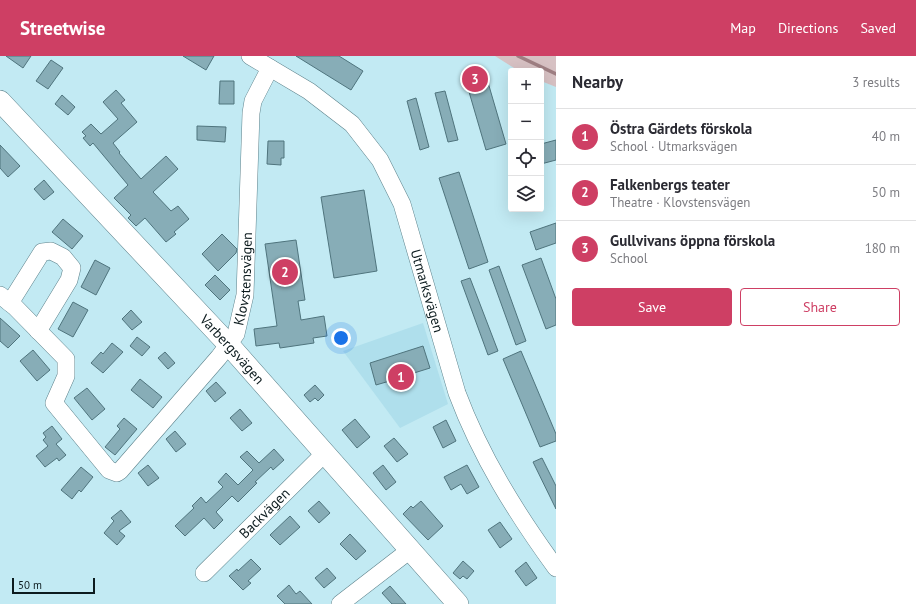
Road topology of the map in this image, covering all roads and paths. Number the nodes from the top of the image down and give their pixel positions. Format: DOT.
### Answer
graph roads {
  1 [pos="250,56"];
  2 [pos="270,68"];
  3 [pos="0,101"];
  4 [pos="5,299"];
  5 [pos="38,331"];
  6 [pos="229,345"];
  7 [pos="324,454"];
  8 [pos="410,550"];
  9 [pos="556,568"];
  10 [pos="204,573"];
  11 [pos="340,604"];
  12 [pos="458,604"];
  1 -- 2 [label="street, Utmarksvägen"];
  2 -- 6 [label="street, Klovstensvägen"];
  2 -- 9 [label="street, Utmarksvägen"];
  3 -- 6 [label="main road, Varbergsvägen"];
  4 -- 5 [label="street"];
  4 -- 5 [label="street"];
  5 -- 6 [label="street, Klovstensvägen"];
  6 -- 7 [label="main road, Varbergsvägen"];
  7 -- 8 [label="main road, Varbergsvägen"];
  7 -- 10 [label="street, Backvägen"];
  8 -- 11 [label="street"];
  8 -- 12 [label="main road, Varbergsvägen"];
}
